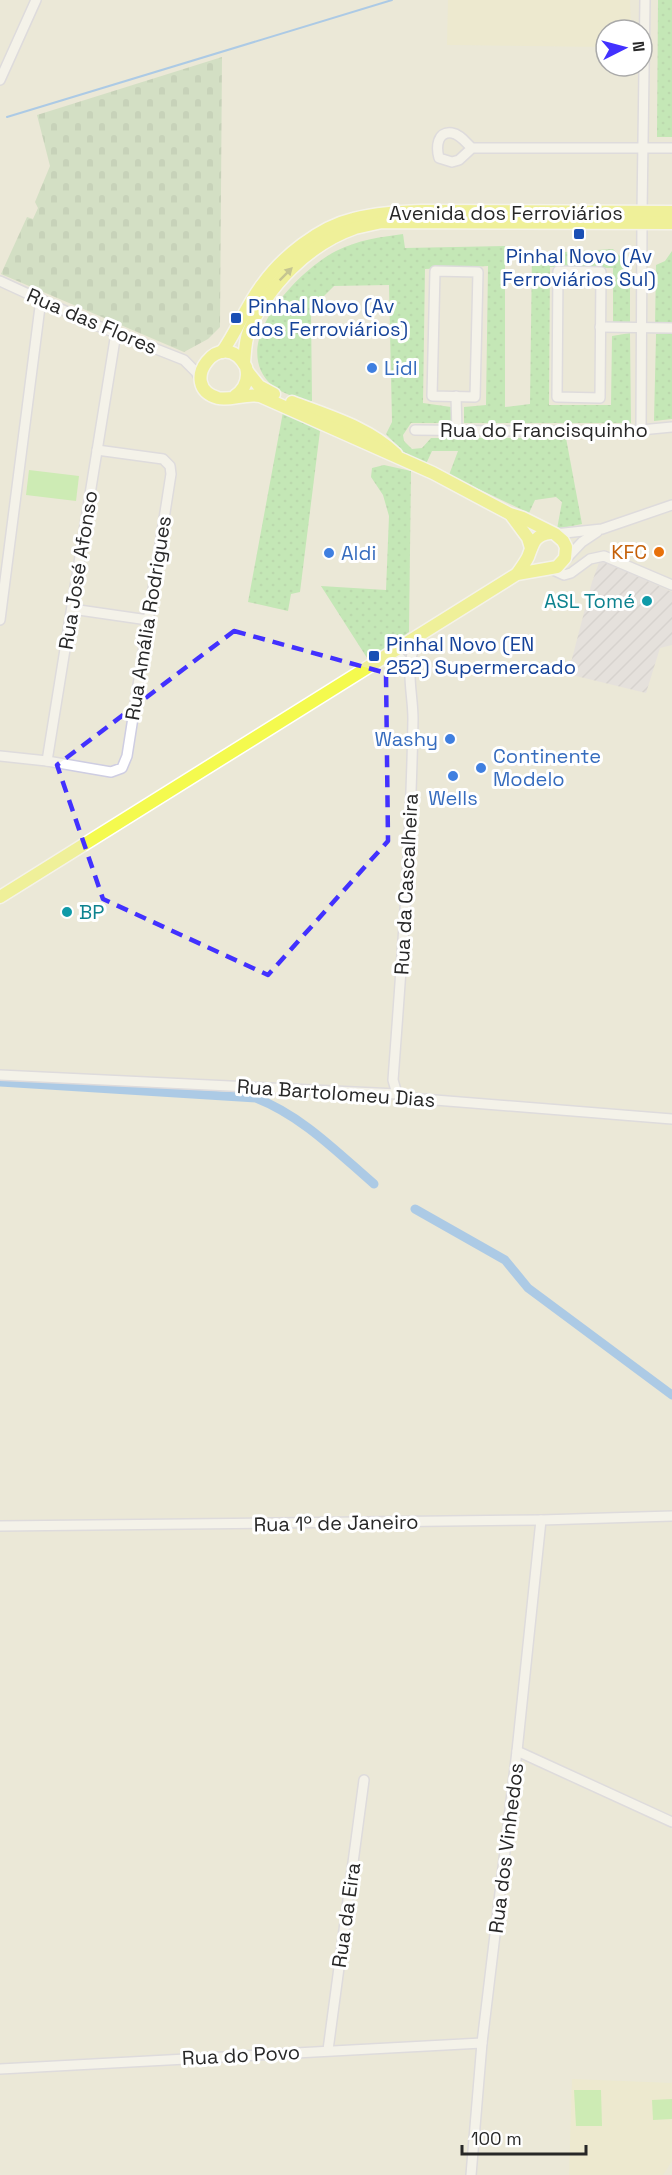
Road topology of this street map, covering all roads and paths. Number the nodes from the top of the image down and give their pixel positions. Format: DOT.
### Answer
graph roads {
  1 [pos="36,0"];
  2 [pos="645,0"];
  3 [pos="0,80"];
  4 [pos="472,148"];
  5 [pos="643,148"];
  6 [pos="672,148"];
  7 [pos="672,213"];
  8 [pos="642,218"];
  9 [pos="672,223"];
  10 [pos="0,281"];
  11 [pos="41,299"];
  12 [pos="600,327"];
  13 [pos="642,328"];
  14 [pos="672,328"];
  15 [pos="116,333"];
  16 [pos="222,352"];
  17 [pos="208,359"];
  18 [pos="184,360"];
  19 [pos="245,367"];
  20 [pos="202,383"];
  21 [pos="235,396"];
  22 [pos="456,396"];
  23 [pos="672,427"];
  24 [pos="415,430"];
  25 [pos="458,430"];
  26 [pos="641,431"];
  27 [pos="97,450"];
  28 [pos="402,459"];
  29 [pos="672,505"];
  30 [pos="510,514"];
  31 [pos="602,529"];
  32 [pos="552,534"];
  33 [pos="531,549"];
  34 [pos="562,563"];
  35 [pos="548,569"];
  36 [pos="517,574"];
  37 [pos="672,585"];
  38 [pos="72,609"];
  39 [pos="0,620"];
  40 [pos="148,620"];
  41 [pos="423,633"];
  42 [pos="386,656"];
  43 [pos="409,673"];
  44 [pos="0,756"];
  45 [pos="47,761"];
  46 [pos="0,897"];
  47 [pos="0,1075"];
  48 [pos="397,1094"];
  49 [pos="672,1119"];
  50 [pos="672,1516"];
  51 [pos="541,1520"];
  52 [pos="0,1526"];
  53 [pos="518,1751"];
  54 [pos="364,1780"];
  55 [pos="672,1822"];
  56 [pos="482,2043"];
  57 [pos="328,2050"];
  58 [pos="0,2069"];
  59 [pos="471,2175"];
  1 -- 3 [label="street"];
  2 -- 5 [label="street"];
  4 -- 5 [label="street"];
  5 -- 6 [label="street"];
  5 -- 8 [label="street"];
  7 -- 8 [label="main road, Avenida dos Ferroviários"];
  8 -- 9 [label="main road, Avenida dos Ferroviários"];
  8 -- 13 [label="street"];
  8 -- 16 [label="main road, Avenida dos Ferroviários"];
  19 -- 8 [label="main road, Avenida dos Ferroviários, one-way"];
  10 -- 11 [label="street, Rua das Flores"];
  11 -- 15 [label="street, Rua das Flores"];
  11 -- 39 [label="street"];
  12 -- 12 [label="street"];
  12 -- 13 [label="street"];
  13 -- 14 [label="street"];
  13 -- 26 [label="street"];
  15 -- 18 [label="street, Rua das Flores"];
  15 -- 27 [label="street, Rua José Afonso"];
  16 -- 17 [label="main road"];
  16 -- 19 [label="main road"];
  17 -- 18 [label="street"];
  17 -- 20 [label="main road"];
  18 -- 20 [label="street"];
  19 -- 21 [label="main road"];
  19 -- 28 [label="main road"];
  20 -- 21 [label="main road"];
  21 -- 28 [label="main road"];
  22 -- 22 [label="street"];
  22 -- 25 [label="street"];
  23 -- 26 [label="street, Rua do Francisquinho"];
  24 -- 25 [label="street, Rua do Francisquinho"];
  25 -- 26 [label="street, Rua do Francisquinho"];
  27 -- 38 [label="street, Rua José Afonso"];
  27 -- 40 [label="street, Rua Amália Rodrigues"];
  28 -- 30 [label="main road"];
  29 -- 31 [label="street"];
  30 -- 32 [label="main road"];
  30 -- 33 [label="main road"];
  31 -- 32 [label="street"];
  31 -- 34 [label="street"];
  32 -- 33 [label="main road"];
  32 -- 34 [label="main road"];
  33 -- 35 [label="main road"];
  33 -- 36 [label="main road"];
  34 -- 35 [label="main road"];
  35 -- 36 [label="main road"];
  35 -- 37 [label="street"];
  36 -- 41 [label="main road"];
  38 -- 40 [label="street"];
  38 -- 45 [label="street, Rua José Afonso"];
  40 -- 45 [label="street, Rua Amália Rodrigues"];
  41 -- 42 [label="main road"];
  41 -- 43 [label="street, Rua da Cascalheira"];
  42 -- 43 [label="street"];
  42 -- 46 [label="main road"];
  43 -- 48 [label="street, Rua da Cascalheira"];
  44 -- 45 [label="street"];
  47 -- 48 [label="street, Rua Bartolomeu Dias"];
  48 -- 49 [label="street, Rua Bartolomeu Dias"];
  50 -- 51 [label="street, Rua 1º de Janeiro"];
  51 -- 52 [label="street, Rua 1º de Janeiro"];
  51 -- 53 [label="street, Rua dos Vinhedos"];
  53 -- 55 [label="street"];
  53 -- 56 [label="street, Rua dos Vinhedos"];
  54 -- 57 [label="street, Rua da Eira"];
  56 -- 57 [label="street, Rua do Povo"];
  56 -- 59 [label="street, Rua dos Vinhedos"];
  57 -- 58 [label="street, Rua do Povo"];
}
